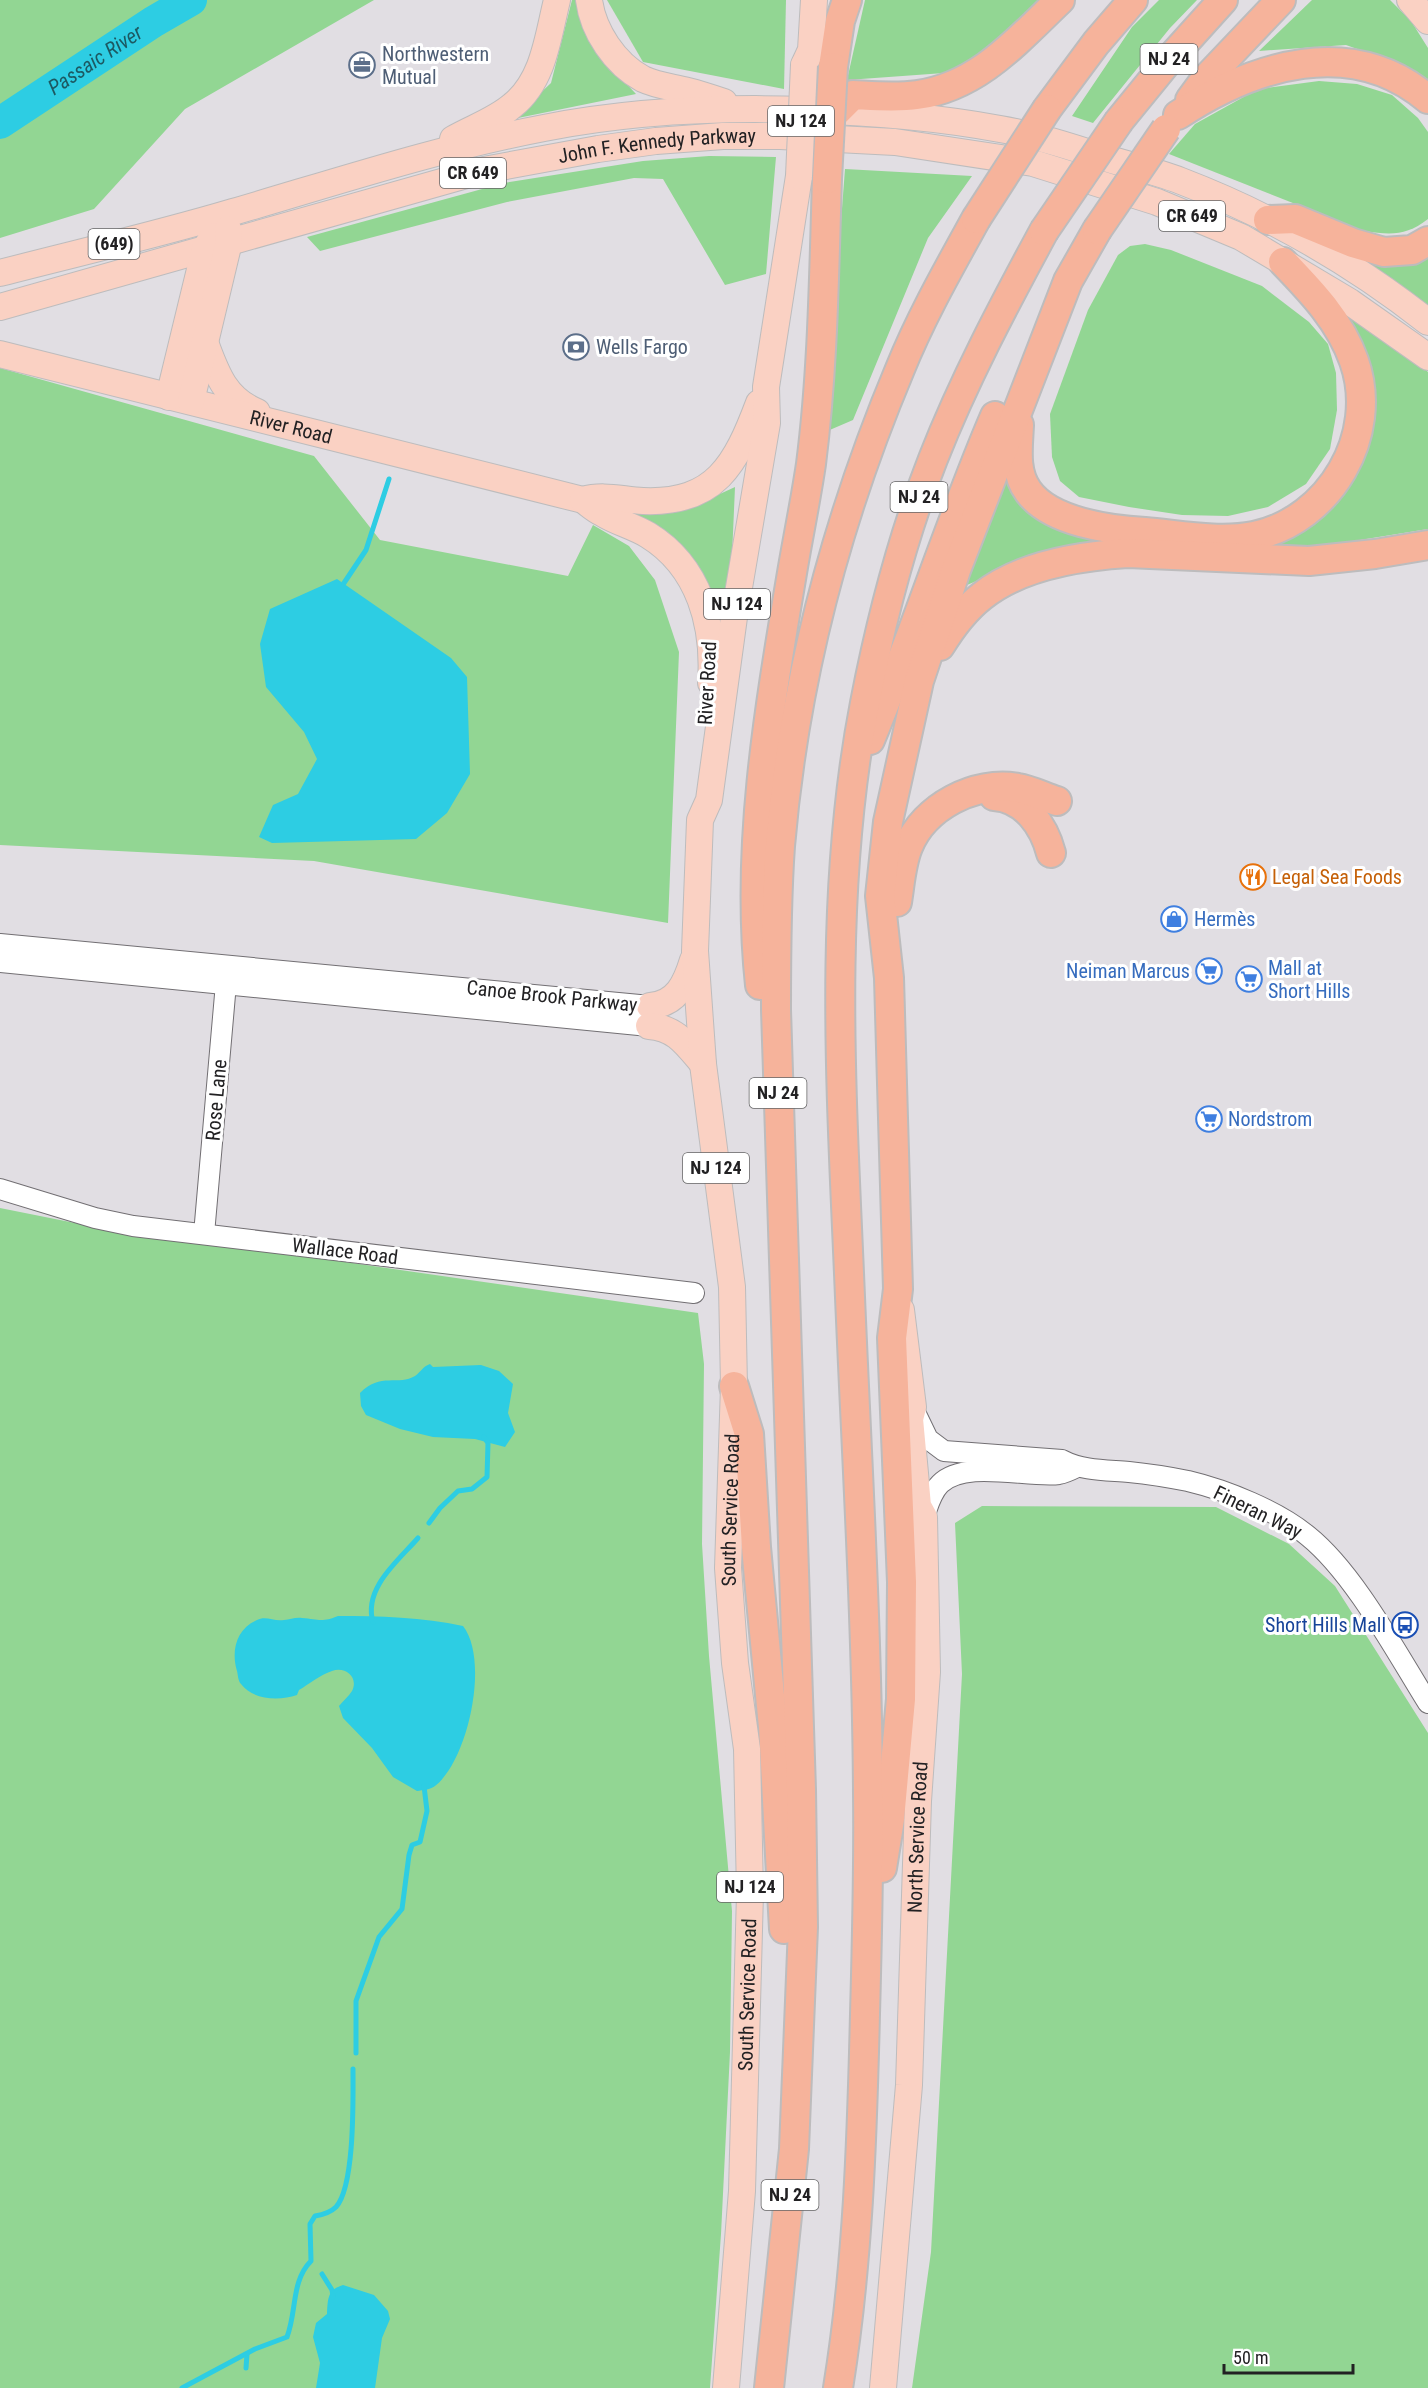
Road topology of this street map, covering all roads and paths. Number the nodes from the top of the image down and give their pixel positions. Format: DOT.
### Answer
graph roads {
  1 [pos="557,0"];
  2 [pos="589,0"];
  3 [pos="796,0"];
  4 [pos="814,0"];
  5 [pos="848,0"];
  6 [pos="1060,0"];
  7 [pos="1133,0"];
  8 [pos="1223,0"];
  9 [pos="1281,0"];
  10 [pos="1410,0"];
  11 [pos="1428,21"];
  12 [pos="804,65"];
  13 [pos="1428,99"];
  14 [pos="741,108"];
  15 [pos="837,111"];
  16 [pos="1172,122"];
  17 [pos="426,155"];
  18 [pos="227,214"];
  19 [pos="1268,220"];
  20 [pos="1428,241"];
  21 [pos="229,242"];
  22 [pos="205,249"];
  23 [pos="1283,262"];
  24 [pos="0,273"];
  25 [pos="1068,281"];
  26 [pos="0,308"];
  27 [pos="1428,322"];
  28 [pos="206,345"];
  29 [pos="0,354"];
  30 [pos="1428,357"];
  31 [pos="766,387"];
  32 [pos="180,399"];
  33 [pos="1020,403"];
  34 [pos="287,426"];
  35 [pos="583,500"];
  36 [pos="1428,545"];
  37 [pos="919,681"];
  38 [pos="852,783"];
  39 [pos="965,795"];
  40 [pos="1057,801"];
  41 [pos="700,819"];
  42 [pos="1051,853"];
  43 [pos="0,944"];
  44 [pos="695,951"];
  45 [pos="0,962"];
  46 [pos="227,976"];
  47 [pos="889,978"];
  48 [pos="650,1016"];
  49 [pos="703,1064"];
  50 [pos="0,1189"];
  51 [pos="783,1197"];
  52 [pos="204,1234"];
  53 [pos="898,1289"];
  54 [pos="694,1293"];
  55 [pos="734,1386"];
  56 [pos="913,1407"];
  57 [pos="1077,1467"];
  58 [pos="924,1517"];
  59 [pos="1428,1703"];
  60 [pos="866,1959"];
  61 [pos="799,2002"];
  62 [pos="726,2388"];
  63 [pos="769,2388"];
  64 [pos="838,2388"];
  65 [pos="883,2388"];
  1 -- 17 [label="main road"];
  2 -- 14 [label="main road"];
  3 -- 12 [label="main road"];
  4 -- 12 [label="main road, NJ 124"];
  5 -- 51 [label="highway, bridge"];
  6 -- 15 [label="highway"];
  7 -- 51 [label="highway, NJ 24, bridge"];
  8 -- 38 [label="highway, NJ 24, bridge"];
  9 -- 16 [label="highway"];
  10 -- 11 [label="main road"];
  12 -- 31 [label="main road, NJ 124, bridge"];
  13 -- 16 [label="highway"];
  14 -- 15 [label="main road, John F. Kennedy Parkway / CR 649"];
  14 -- 17 [label="main road, John F. Kennedy Parkway / CR 649"];
  15 -- 19 [label="main road, John F. Kennedy Parkway / CR 649"];
  16 -- 25 [label="highway, bridge"];
  17 -- 18 [label="main road, John F. Kennedy Parkway / CR 649"];
  18 -- 21 [label="main road"];
  18 -- 22 [label="main road"];
  18 -- 24 [label="main road, John F. Kennedy Parkway / (649)"];
  19 -- 20 [label="highway"];
  19 -- 27 [label="main road, John F. Kennedy Parkway / CR 649"];
  21 -- 22 [label="main road, John F. Kennedy Parkway / (649)"];
  21 -- 23 [label="main road, John F. Kennedy Parkway / CR 649"];
  21 -- 28 [label="main road"];
  22 -- 26 [label="main road, John F. Kennedy Parkway / (649)"];
  22 -- 32 [label="main road"];
  23 -- 30 [label="main road, John F. Kennedy Parkway / CR 649"];
  23 -- 33 [label="highway"];
  25 -- 33 [label="highway"];
  25 -- 38 [label="highway"];
  28 -- 32 [label="main road"];
  28 -- 34 [label="main road"];
  29 -- 32 [label="main road, River Road"];
  31 -- 35 [label="main road, River Road"];
  31 -- 41 [label="main road, NJ 124"];
  32 -- 34 [label="main road, River Road"];
  33 -- 37 [label="highway"];
  34 -- 35 [label="main road, River Road"];
  35 -- 41 [label="main road, River Road"];
  36 -- 37 [label="highway"];
  37 -- 47 [label="highway"];
  38 -- 60 [label="highway, NJ 24"];
  39 -- 40 [label="highway"];
  39 -- 42 [label="highway"];
  39 -- 47 [label="highway"];
  41 -- 44 [label="main road, NJ 124"];
  43 -- 46 [label="street, Canoe Brook Parkway"];
  44 -- 48 [label="main road"];
  44 -- 49 [label="main road, NJ 124"];
  45 -- 46 [label="street, Canoe Brook Parkway"];
  46 -- 48 [label="street, Canoe Brook Parkway"];
  46 -- 52 [label="street, Rose Lane"];
  47 -- 53 [label="highway"];
  48 -- 49 [label="main road"];
  49 -- 55 [label="main road, NJ 124"];
  50 -- 52 [label="street, Wallace Road"];
  51 -- 61 [label="highway, NJ 24"];
  52 -- 54 [label="street, Wallace Road"];
  53 -- 56 [label="main road, North Service Road"];
  53 -- 60 [label="highway"];
  55 -- 61 [label="highway"];
  55 -- 62 [label="main road, South Service Road / NJ 124"];
  56 -- 57 [label="street, Fineran Way"];
  56 -- 58 [label="main road, North Service Road"];
  57 -- 58 [label="street, Fineran Way"];
  57 -- 59 [label="street, Fineran Way"];
  58 -- 65 [label="main road, North Service Road"];
  60 -- 64 [label="highway, NJ 24"];
  61 -- 63 [label="highway, NJ 24"];
}
